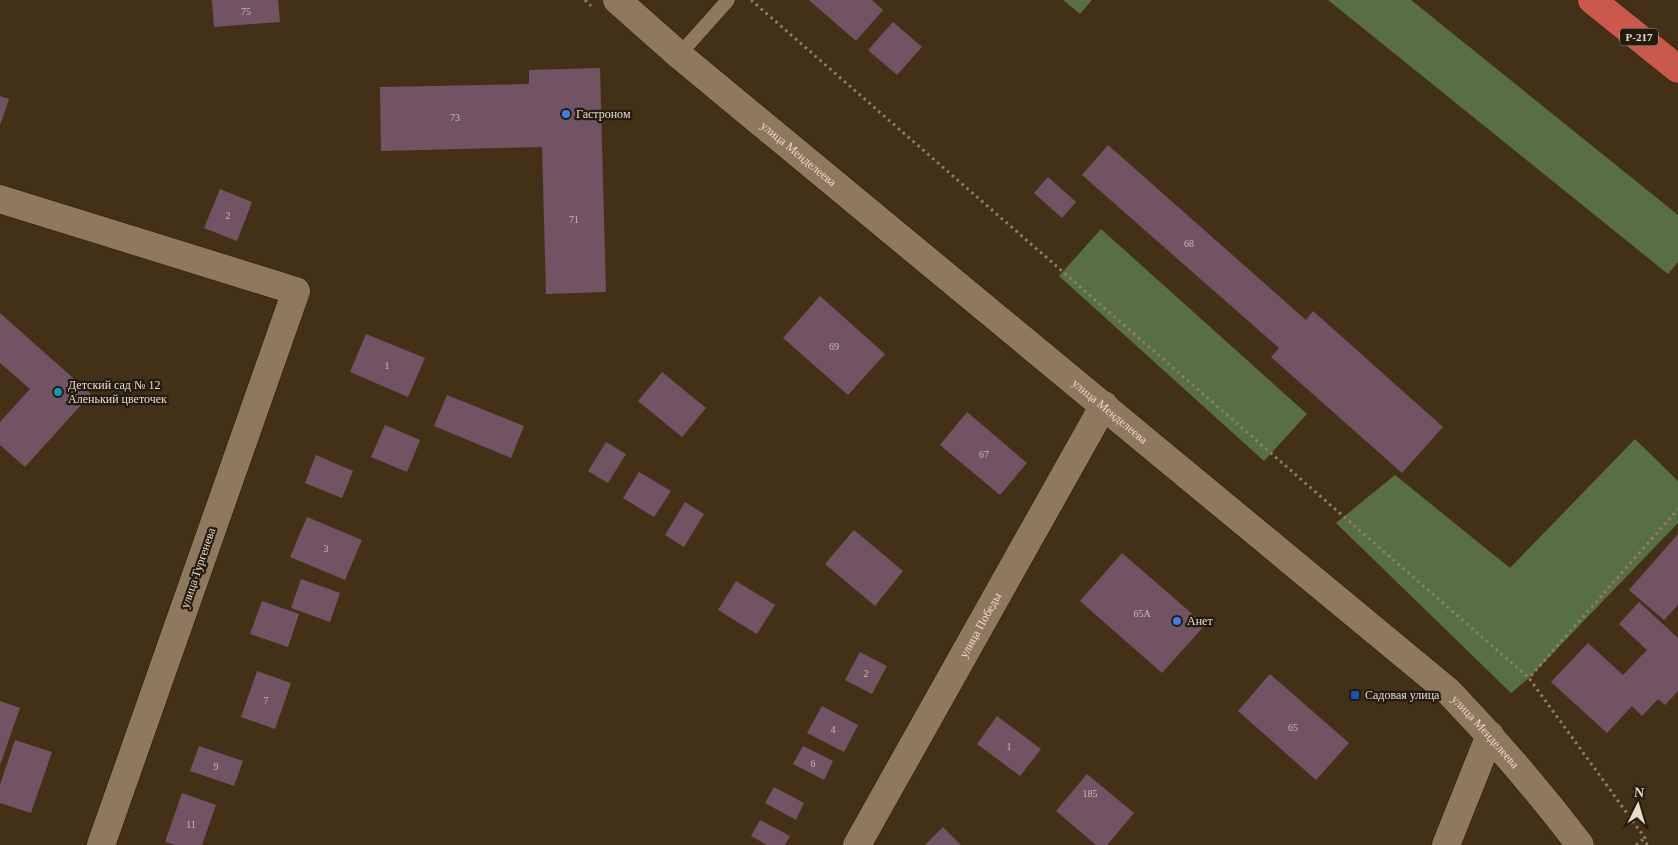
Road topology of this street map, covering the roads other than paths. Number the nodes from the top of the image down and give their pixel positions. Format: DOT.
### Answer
graph roads {
  1 [pos="616,0"];
  2 [pos="728,0"];
  3 [pos="1603,2"];
  4 [pos="679,55"];
  5 [pos="1678,69"];
  6 [pos="0,198"];
  7 [pos="1104,405"];
  8 [pos="1490,735"];
  9 [pos="101,845"];
  10 [pos="857,845"];
  11 [pos="1446,845"];
  12 [pos="1580,845"];
  1 -- 4 [label="street, улица Менделеева"];
  2 -- 4 [label="lane"];
  3 -- 5 [label="highway, Р-217"];
  4 -- 7 [label="street, улица Менделеева"];
  6 -- 9 [label="street, улица Тургенева"];
  7 -- 8 [label="street, улица Менделеева"];
  7 -- 10 [label="street, улица Победы"];
  8 -- 11 [label="street"];
  8 -- 12 [label="street, улица Менделеева"];
}
